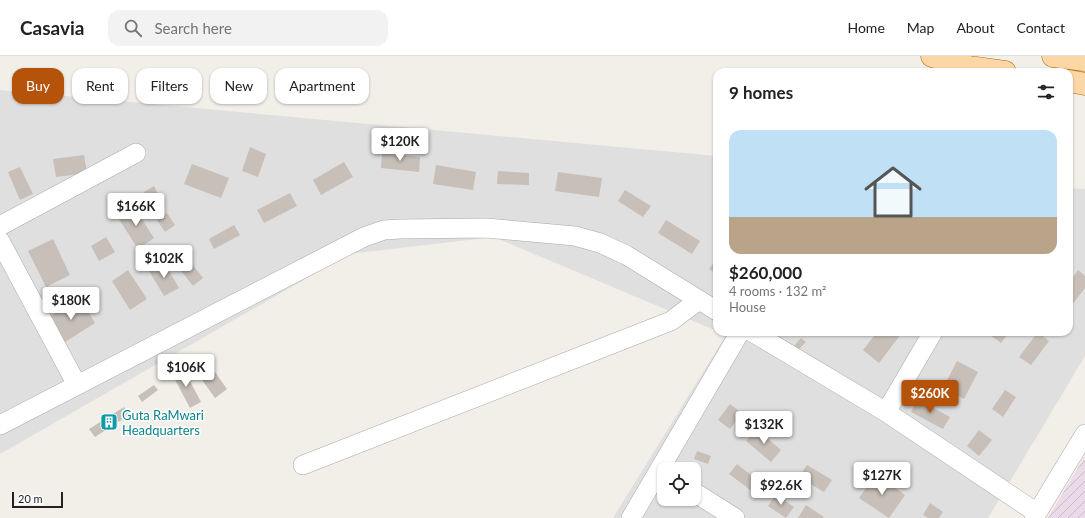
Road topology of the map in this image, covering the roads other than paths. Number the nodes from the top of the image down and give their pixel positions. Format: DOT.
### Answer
graph roads {
  1 [pos="932,56"];
  2 [pos="1053,56"];
  3 [pos="1085,60"];
  4 [pos="977,68"];
  5 [pos="1073,82"];
  6 [pos="1085,84"];
  7 [pos="136,153"];
  8 [pos="0,226"];
  9 [pos="0,241"];
  10 [pos="700,300"];
  11 [pos="713,308"];
  12 [pos="738,336"];
  13 [pos="759,336"];
  14 [pos="931,336"];
  15 [pos="77,385"];
  16 [pos="886,412"];
  17 [pos="0,425"];
  18 [pos="1085,434"];
  19 [pos="668,462"];
  20 [pos="302,465"];
  21 [pos="657,479"];
  22 [pos="701,496"];
  23 [pos="1036,515"];
  24 [pos="631,518"];
  25 [pos="735,518"];
  1 -- 4 [label="main road"];
  2 -- 3 [label="main road"];
  5 -- 6 [label="main road"];
  7 -- 8 [label="street"];
  9 -- 15 [label="street"];
  10 -- 11 [label="street"];
  10 -- 15 [label="street"];
  10 -- 20 [label="street"];
  12 -- 19 [label="street"];
  13 -- 16 [label="street"];
  14 -- 16 [label="street"];
  15 -- 17 [label="street"];
  16 -- 23 [label="street"];
  18 -- 23 [label="street"];
  21 -- 24 [label="street"];
  22 -- 25 [label="street"];
}
